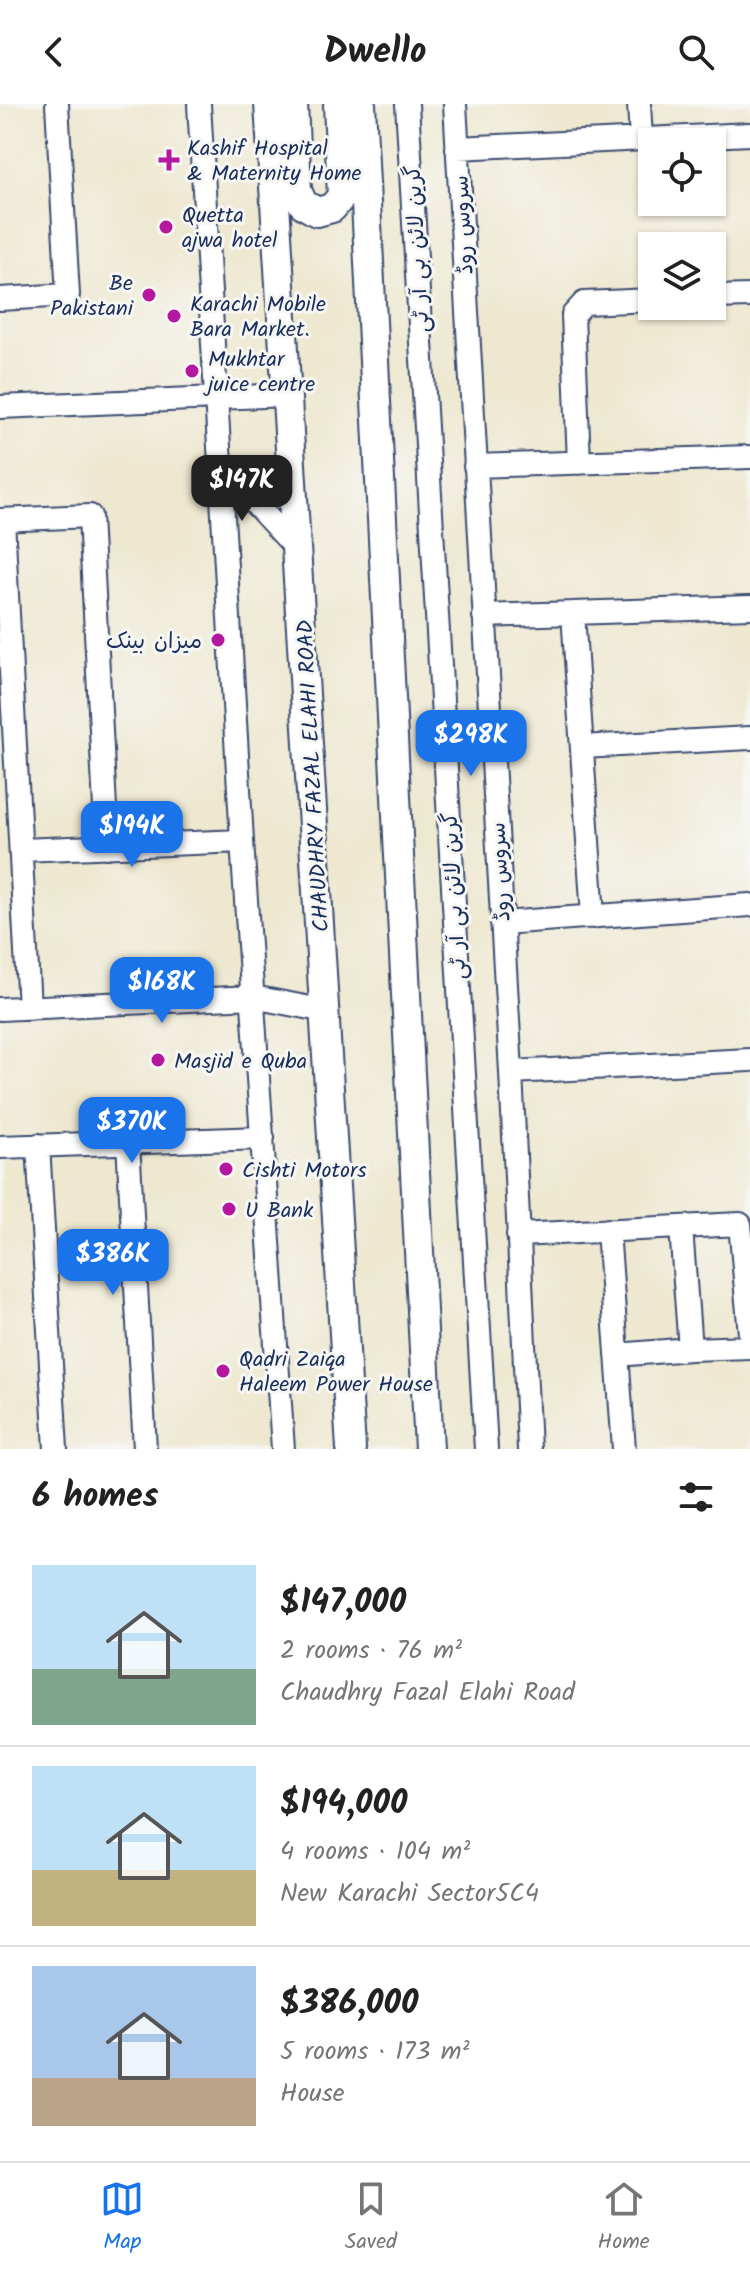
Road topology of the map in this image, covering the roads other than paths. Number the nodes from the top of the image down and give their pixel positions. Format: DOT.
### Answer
graph roads {
  1 [pos="57,104"];
  2 [pos="199,104"];
  3 [pos="269,104"];
  4 [pos="293,104"];
  5 [pos="338,104"];
  6 [pos="361,104"];
  7 [pos="407,104"];
  8 [pos="455,104"];
  9 [pos="639,104"];
  10 [pos="640,128"];
  11 [pos="750,134"];
  12 [pos="726,135"];
  13 [pos="638,139"];
  14 [pos="457,148"];
  15 [pos="750,296"];
  16 [pos="726,297"];
  17 [pos="0,299"];
  18 [pos="638,301"];
  19 [pos="289,395"];
  20 [pos="215,399"];
  21 [pos="0,407"];
  22 [pos="750,457"];
  23 [pos="579,463"];
  24 [pos="219,465"];
  25 [pos="475,466"];
  26 [pos="2,520"];
  27 [pos="298,550"];
  28 [pos="750,607"];
  29 [pos="573,613"];
  30 [pos="484,616"];
  31 [pos="750,738"];
  32 [pos="8,741"];
  33 [pos="582,747"];
  34 [pos="242,841"];
  35 [pos="107,847"];
  36 [pos="21,850"];
  37 [pos="750,905"];
  38 [pos="593,917"];
  39 [pos="502,923"];
  40 [pos="253,997"];
  41 [pos="29,1008"];
  42 [pos="0,1009"];
  43 [pos="326,1011"];
  44 [pos="750,1060"];
  45 [pos="511,1072"];
  46 [pos="263,1138"];
  47 [pos="128,1142"];
  48 [pos="38,1145"];
  49 [pos="0,1147"];
  50 [pos="681,1228"];
  51 [pos="608,1230"];
  52 [pos="518,1235"];
  53 [pos="750,1334"];
  54 [pos="750,1347"];
  55 [pos="690,1349"];
  56 [pos="617,1355"];
  57 [pos="56,1449"];
  58 [pos="145,1449"];
  59 [pos="283,1449"];
  60 [pos="351,1449"];
  61 [pos="429,1449"];
  62 [pos="486,1449"];
  63 [pos="529,1449"];
  64 [pos="624,1449"];
  1 -- 17 [label="street"];
  2 -- 20 [label="street"];
  3 -- 19 [label="main road, CHAUDHRY FAZAL ELAHI ROAD"];
  4 -- 5 [label="main road"];
  6 -- 61 [label="main road"];
  7 -- 62 [label="street, گرین لائن بی آر ٹی"];
  8 -- 14 [label="street, سروس روڈ"];
  9 -- 10 [label="street"];
  11 -- 12 [label="street"];
  13 -- 14 [label="street"];
  14 -- 25 [label="street, سروس روڈ"];
  15 -- 16 [label="street"];
  18 -- 23 [label="street"];
  19 -- 20 [label="street"];
  19 -- 27 [label="main road, CHAUDHRY FAZAL ELAHI ROAD"];
  20 -- 21 [label="street"];
  20 -- 24 [label="street"];
  22 -- 23 [label="street"];
  23 -- 25 [label="street"];
  24 -- 27 [label="street"];
  24 -- 34 [label="street"];
  25 -- 30 [label="street, سروس روڈ"];
  26 -- 32 [label="street"];
  26 -- 35 [label="street"];
  27 -- 43 [label="main road, CHAUDHRY FAZAL ELAHI ROAD"];
  28 -- 29 [label="street"];
  29 -- 30 [label="street"];
  29 -- 33 [label="street"];
  30 -- 39 [label="street, سروس روڈ"];
  31 -- 33 [label="street"];
  32 -- 36 [label="street"];
  33 -- 38 [label="street"];
  34 -- 35 [label="street"];
  34 -- 40 [label="street"];
  35 -- 36 [label="street"];
  36 -- 41 [label="street"];
  37 -- 38 [label="street"];
  38 -- 39 [label="street"];
  39 -- 45 [label="street, سروس روڈ"];
  40 -- 41 [label="street"];
  40 -- 43 [label="street"];
  40 -- 46 [label="street"];
  41 -- 42 [label="street"];
  43 -- 60 [label="main road, CHAUDHRY FAZAL ELAHI ROAD"];
  44 -- 45 [label="street"];
  45 -- 52 [label="street, سروس روڈ"];
  46 -- 47 [label="street"];
  46 -- 59 [label="street"];
  47 -- 48 [label="street"];
  47 -- 58 [label="street"];
  48 -- 49 [label="street"];
  48 -- 57 [label="street"];
  50 -- 51 [label="street"];
  50 -- 53 [label="street"];
  50 -- 55 [label="street"];
  51 -- 52 [label="street"];
  51 -- 56 [label="street"];
  52 -- 63 [label="street, سروس روڈ"];
  54 -- 55 [label="street"];
  55 -- 56 [label="street"];
  56 -- 64 [label="street"];
}
